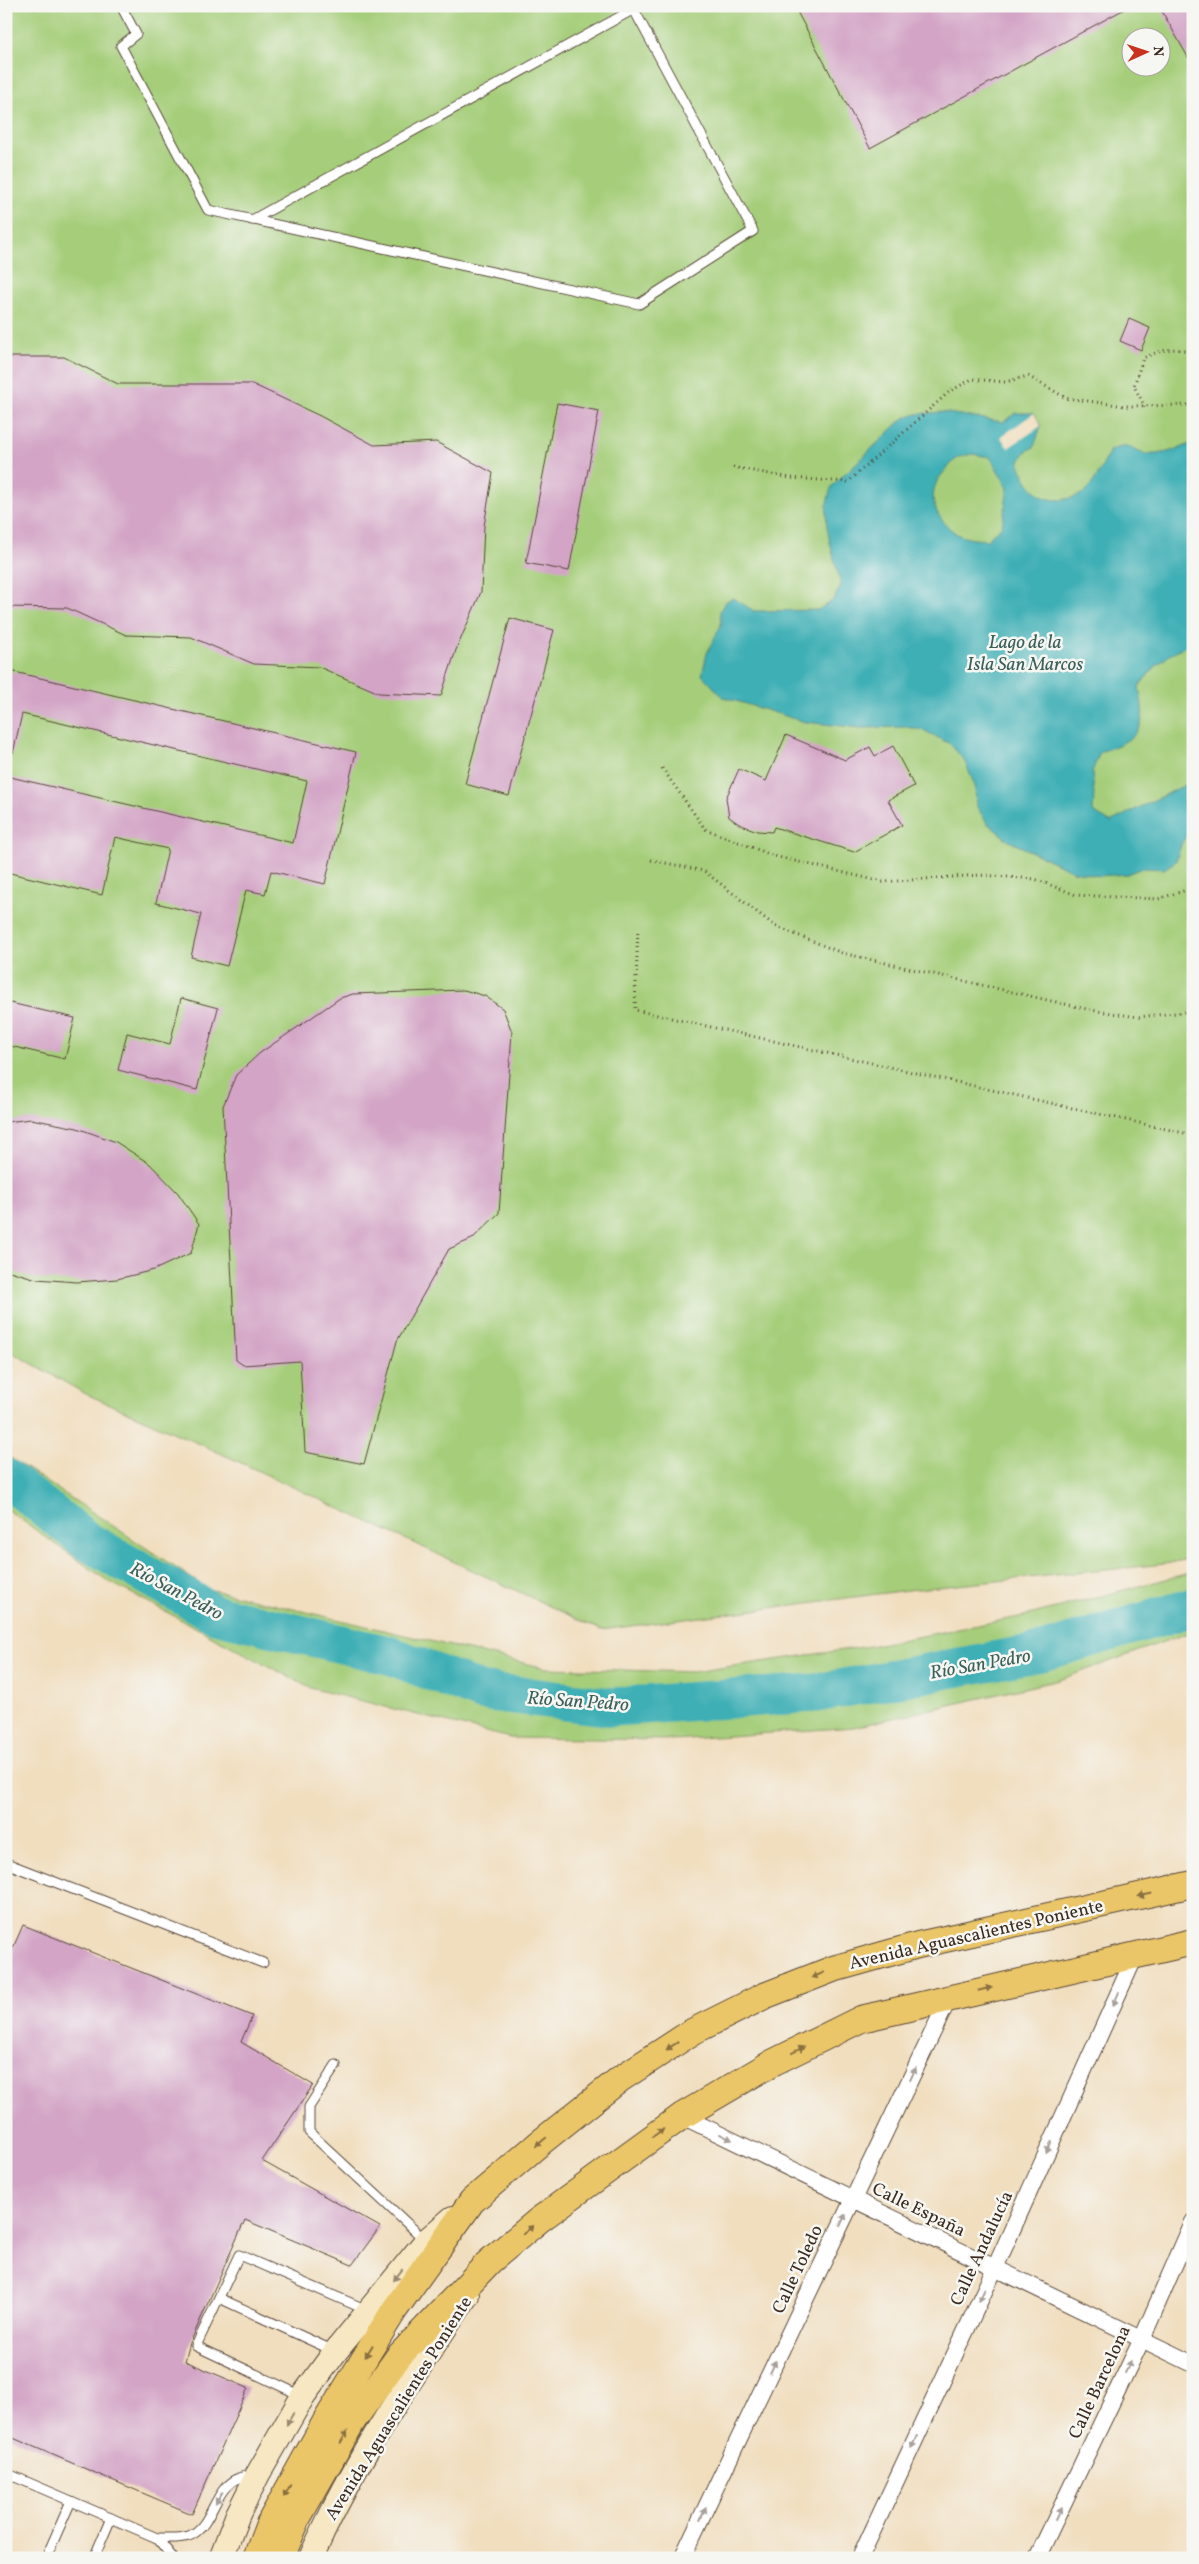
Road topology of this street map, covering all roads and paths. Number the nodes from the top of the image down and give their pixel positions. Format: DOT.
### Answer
graph roads {
  1 [pos="124,7"];
  2 [pos="633,8"];
  3 [pos="252,220"];
  4 [pos="1193,352"];
  5 [pos="1193,405"];
  6 [pos="1145,407"];
  7 [pos="733,467"];
  8 [pos="662,768"];
  9 [pos="651,860"];
  10 [pos="1193,888"];
  11 [pos="638,927"];
  12 [pos="1193,1018"];
  13 [pos="1193,1135"];
  14 [pos="6,1863"];
  15 [pos="1193,1884"];
  16 [pos="1193,1942"];
  17 [pos="1136,1954"];
  18 [pos="263,1963"];
  19 [pos="949,1998"];
  20 [pos="336,2065"];
  21 [pos="682,2116"];
  22 [pos="853,2199"];
  23 [pos="470,2204"];
  24 [pos="1193,2222"];
  25 [pos="426,2241"];
  26 [pos="490,2261"];
  27 [pos="995,2268"];
  28 [pos="219,2298"];
  29 [pos="382,2310"];
  30 [pos="1142,2339"];
  31 [pos="335,2352"];
  32 [pos="1193,2364"];
  33 [pos="303,2396"];
  34 [pos="6,2473"];
  35 [pos="258,2474"];
  36 [pos="71,2501"];
  37 [pos="111,2518"];
  38 [pos="157,2538"];
  39 [pos="46,2558"];
  40 [pos="94,2558"];
  41 [pos="173,2558"];
  42 [pos="221,2558"];
  43 [pos="256,2558"];
  44 [pos="281,2558"];
  45 [pos="312,2558"];
  46 [pos="682,2558"];
  47 [pos="860,2558"];
  48 [pos="1037,2558"];
  1 -- 3 [label="lane"];
  2 -- 3 [label="lane"];
  2 -- 3 [label="lane"];
  4 -- 6 [label="path"];
  5 -- 6 [label="path"];
  6 -- 7 [label="path"];
  8 -- 10 [label="path"];
  9 -- 12 [label="path"];
  11 -- 13 [label="path"];
  14 -- 18 [label="lane"];
  15 -- 23 [label="main road, Avenida Aguascalientes Poniente, one-way"];
  16 -- 17 [label="main road, Avenida Aguascalientes Poniente"];
  19 -- 17 [label="main road, Avenida Aguascalientes Poniente, one-way"];
  17 -- 27 [label="street, Calle Andalucía, one-way"];
  21 -- 19 [label="main road, Avenida Aguascalientes Poniente, one-way"];
  22 -- 19 [label="street, Calle Toledo, one-way"];
  20 -- 25 [label="lane"];
  21 -- 22 [label="street, Calle España, one-way"];
  26 -- 21 [label="main road, Avenida Aguascalientes Poniente, one-way"];
  22 -- 27 [label="street, Calle España"];
  46 -- 22 [label="street, Calle Toledo, one-way"];
  23 -- 25 [label="street, Avenida Aguascalientes Poniente"];
  23 -- 29 [label="main road, Avenida Aguascalientes Poniente"];
  24 -- 30 [label="street, Calle Barcelona"];
  25 -- 29 [label="street, Avenida Aguascalientes Poniente, one-way"];
  44 -- 26 [label="main road, Avenida Aguascalientes Poniente, one-way"];
  26 -- 45 [label="street, Avenida Aguascalientes Poniente"];
  27 -- 30 [label="street, Calle España"];
  27 -- 47 [label="street, Calle Andalucía, one-way"];
  28 -- 29 [label="lane"];
  28 -- 31 [label="lane"];
  28 -- 33 [label="lane"];
  29 -- 31 [label="street, Avenida Aguascalientes Poniente"];
  29 -- 43 [label="main road, Avenida Aguascalientes Poniente, one-way"];
  30 -- 32 [label="street, Calle España"];
  48 -- 30 [label="street, Calle Barcelona, one-way"];
  31 -- 33 [label="street, Avenida Aguascalientes Poniente"];
  33 -- 35 [label="street, Avenida Aguascalientes Poniente, one-way"];
  34 -- 36 [label="lane"];
  35 -- 38 [label="lane, one-way"];
  35 -- 42 [label="street, Avenida Aguascalientes Poniente"];
  36 -- 37 [label="lane"];
  36 -- 39 [label="lane"];
  37 -- 38 [label="lane"];
  37 -- 40 [label="lane"];
  38 -- 41 [label="lane"];
}
